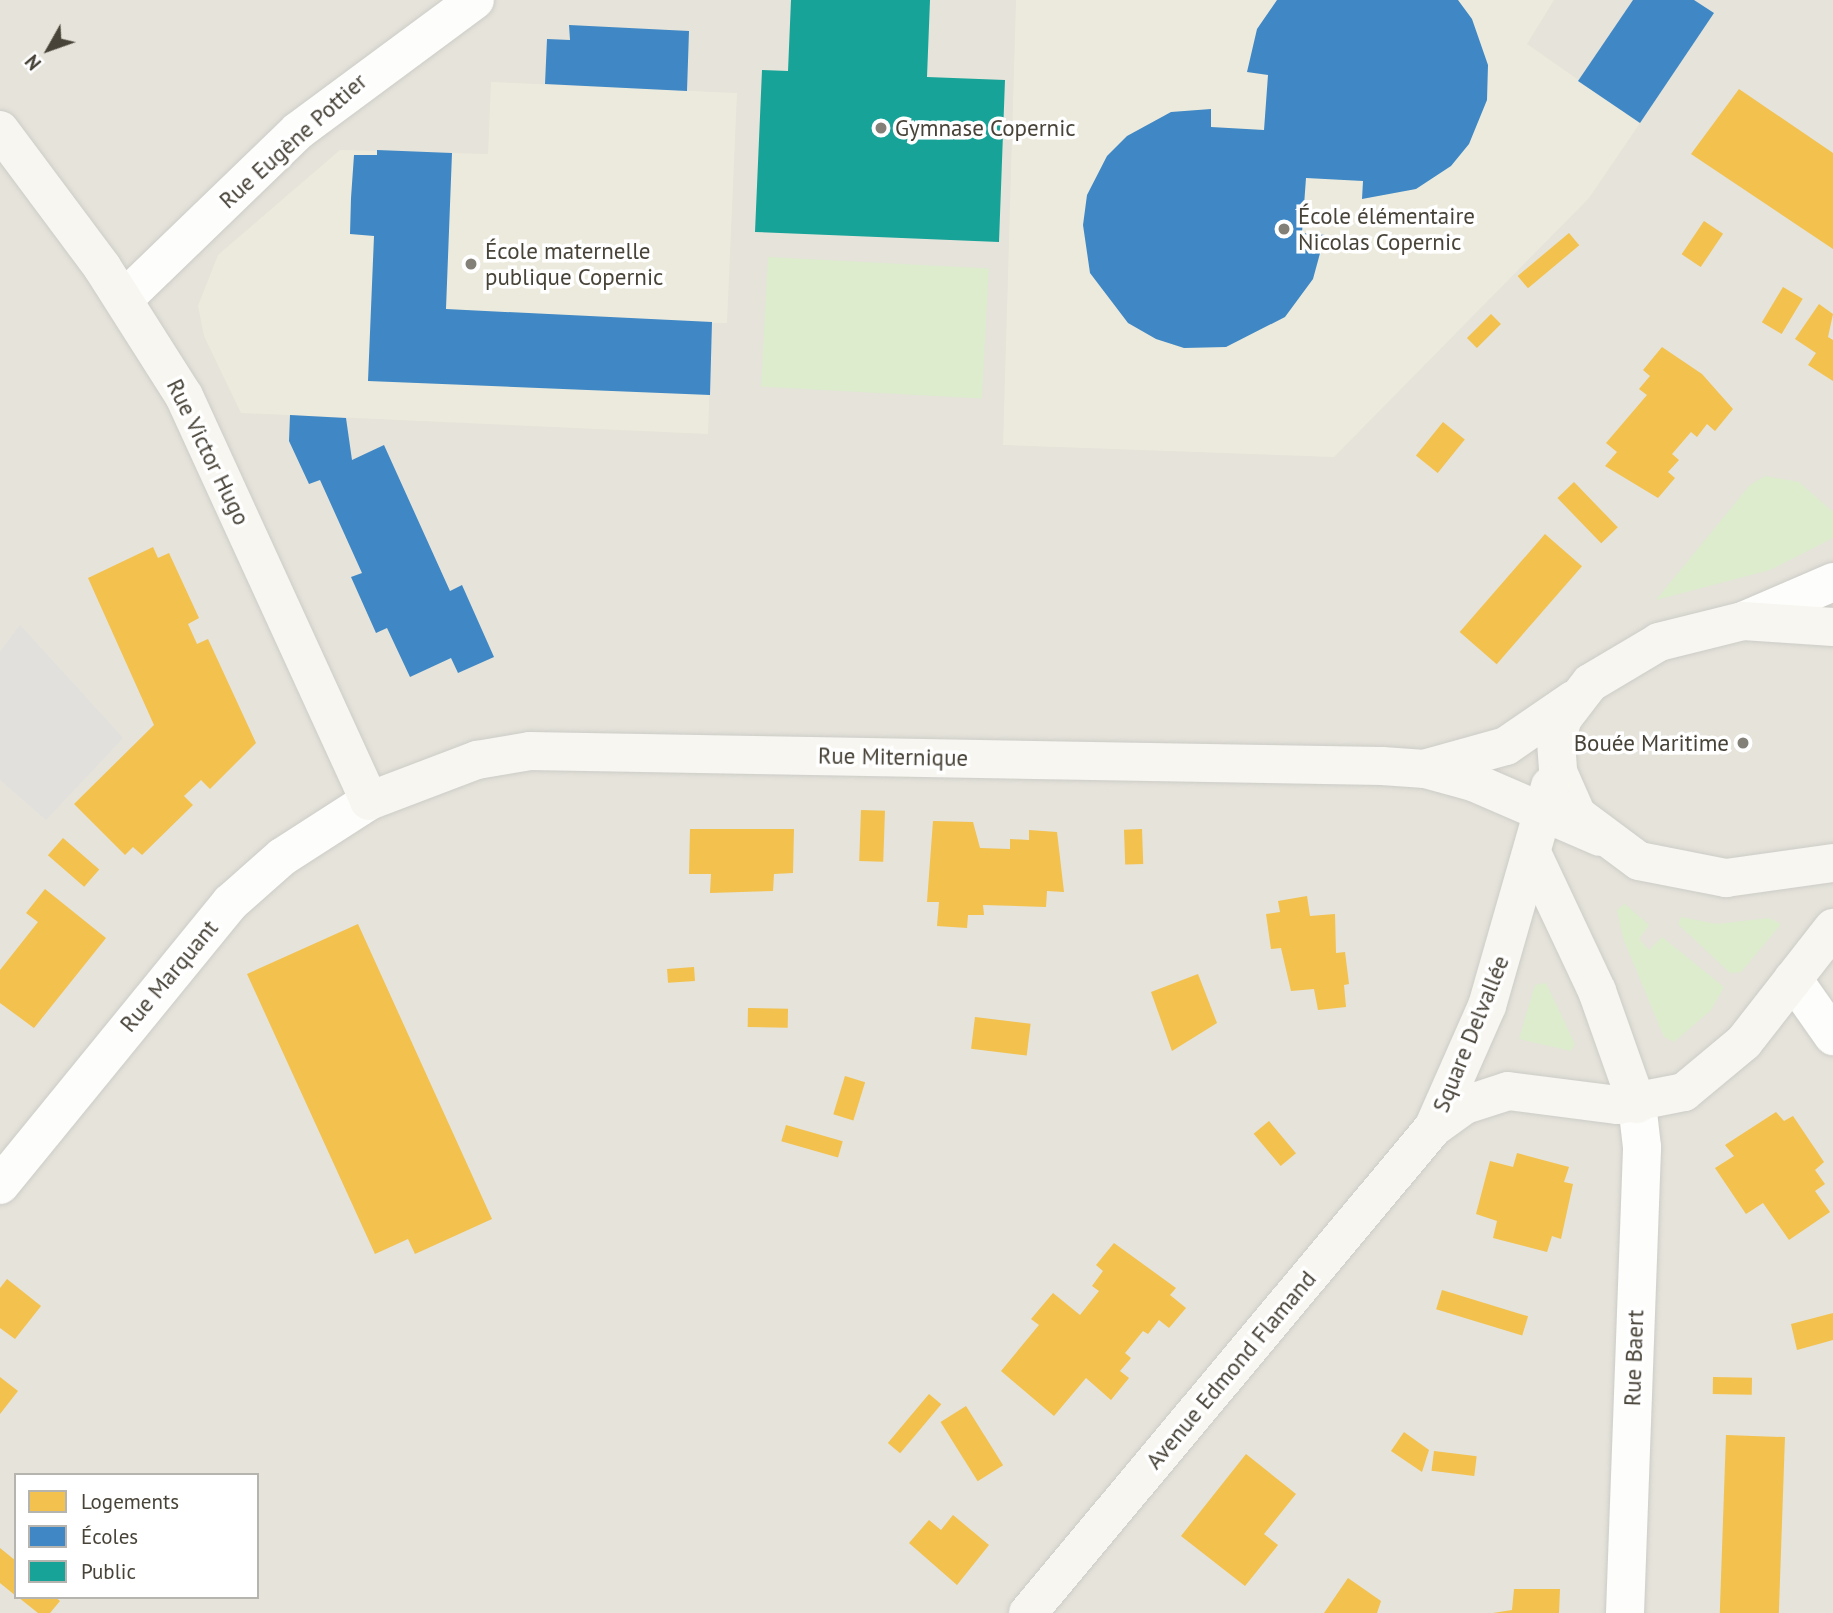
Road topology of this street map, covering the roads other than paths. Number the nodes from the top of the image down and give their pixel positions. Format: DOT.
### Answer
graph roads {
  1 [pos="475,0"];
  2 [pos="0,130"];
  3 [pos="124,299"];
  4 [pos="1833,582"];
  5 [pos="1744,621"];
  6 [pos="1833,627"];
  7 [pos="1577,697"];
  8 [pos="1556,757"];
  9 [pos="1425,769"];
  10 [pos="369,801"];
  11 [pos="1545,810"];
  12 [pos="1600,837"];
  13 [pos="1534,855"];
  14 [pos="1833,863"];
  15 [pos="1833,928"];
  16 [pos="1793,979"];
  17 [pos="1833,1035"];
  18 [pos="1637,1104"];
  19 [pos="1433,1128"];
  20 [pos="0,1185"];
  21 [pos="1028,1613"];
  22 [pos="1625,1613"];
  1 -- 3 [label="street, Rue Eugène Pottier"];
  2 -- 3 [label="street, Rue Victor Hugo"];
  3 -- 10 [label="street, Rue Victor Hugo"];
  4 -- 5 [label="street, Square Delvallée"];
  5 -- 6 [label="street, Square Delvallée"];
  5 -- 7 [label="street, Square Delvallée"];
  7 -- 8 [label="street, Square Delvallée"];
  7 -- 9 [label="street, Square Delvallée"];
  8 -- 11 [label="street, Square Delvallée"];
  8 -- 12 [label="street, Square Delvallée"];
  9 -- 10 [label="street, Rue Miternique"];
  9 -- 11 [label="street, Square Delvallée"];
  10 -- 20 [label="street, Rue Marquant"];
  11 -- 12 [label="street, Square Delvallée"];
  11 -- 13 [label="street, Square Delvallée"];
  12 -- 14 [label="street, Square Delvallée"];
  13 -- 18 [label="street"];
  13 -- 19 [label="street, Square Delvallée"];
  15 -- 16 [label="street, Square Delvallée"];
  16 -- 17 [label="street"];
  16 -- 18 [label="street, Square Delvallée"];
  18 -- 19 [label="street, Square Delvallée"];
  18 -- 22 [label="street, Rue Baert"];
  19 -- 21 [label="street, Avenue Edmond Flamand"];
}
